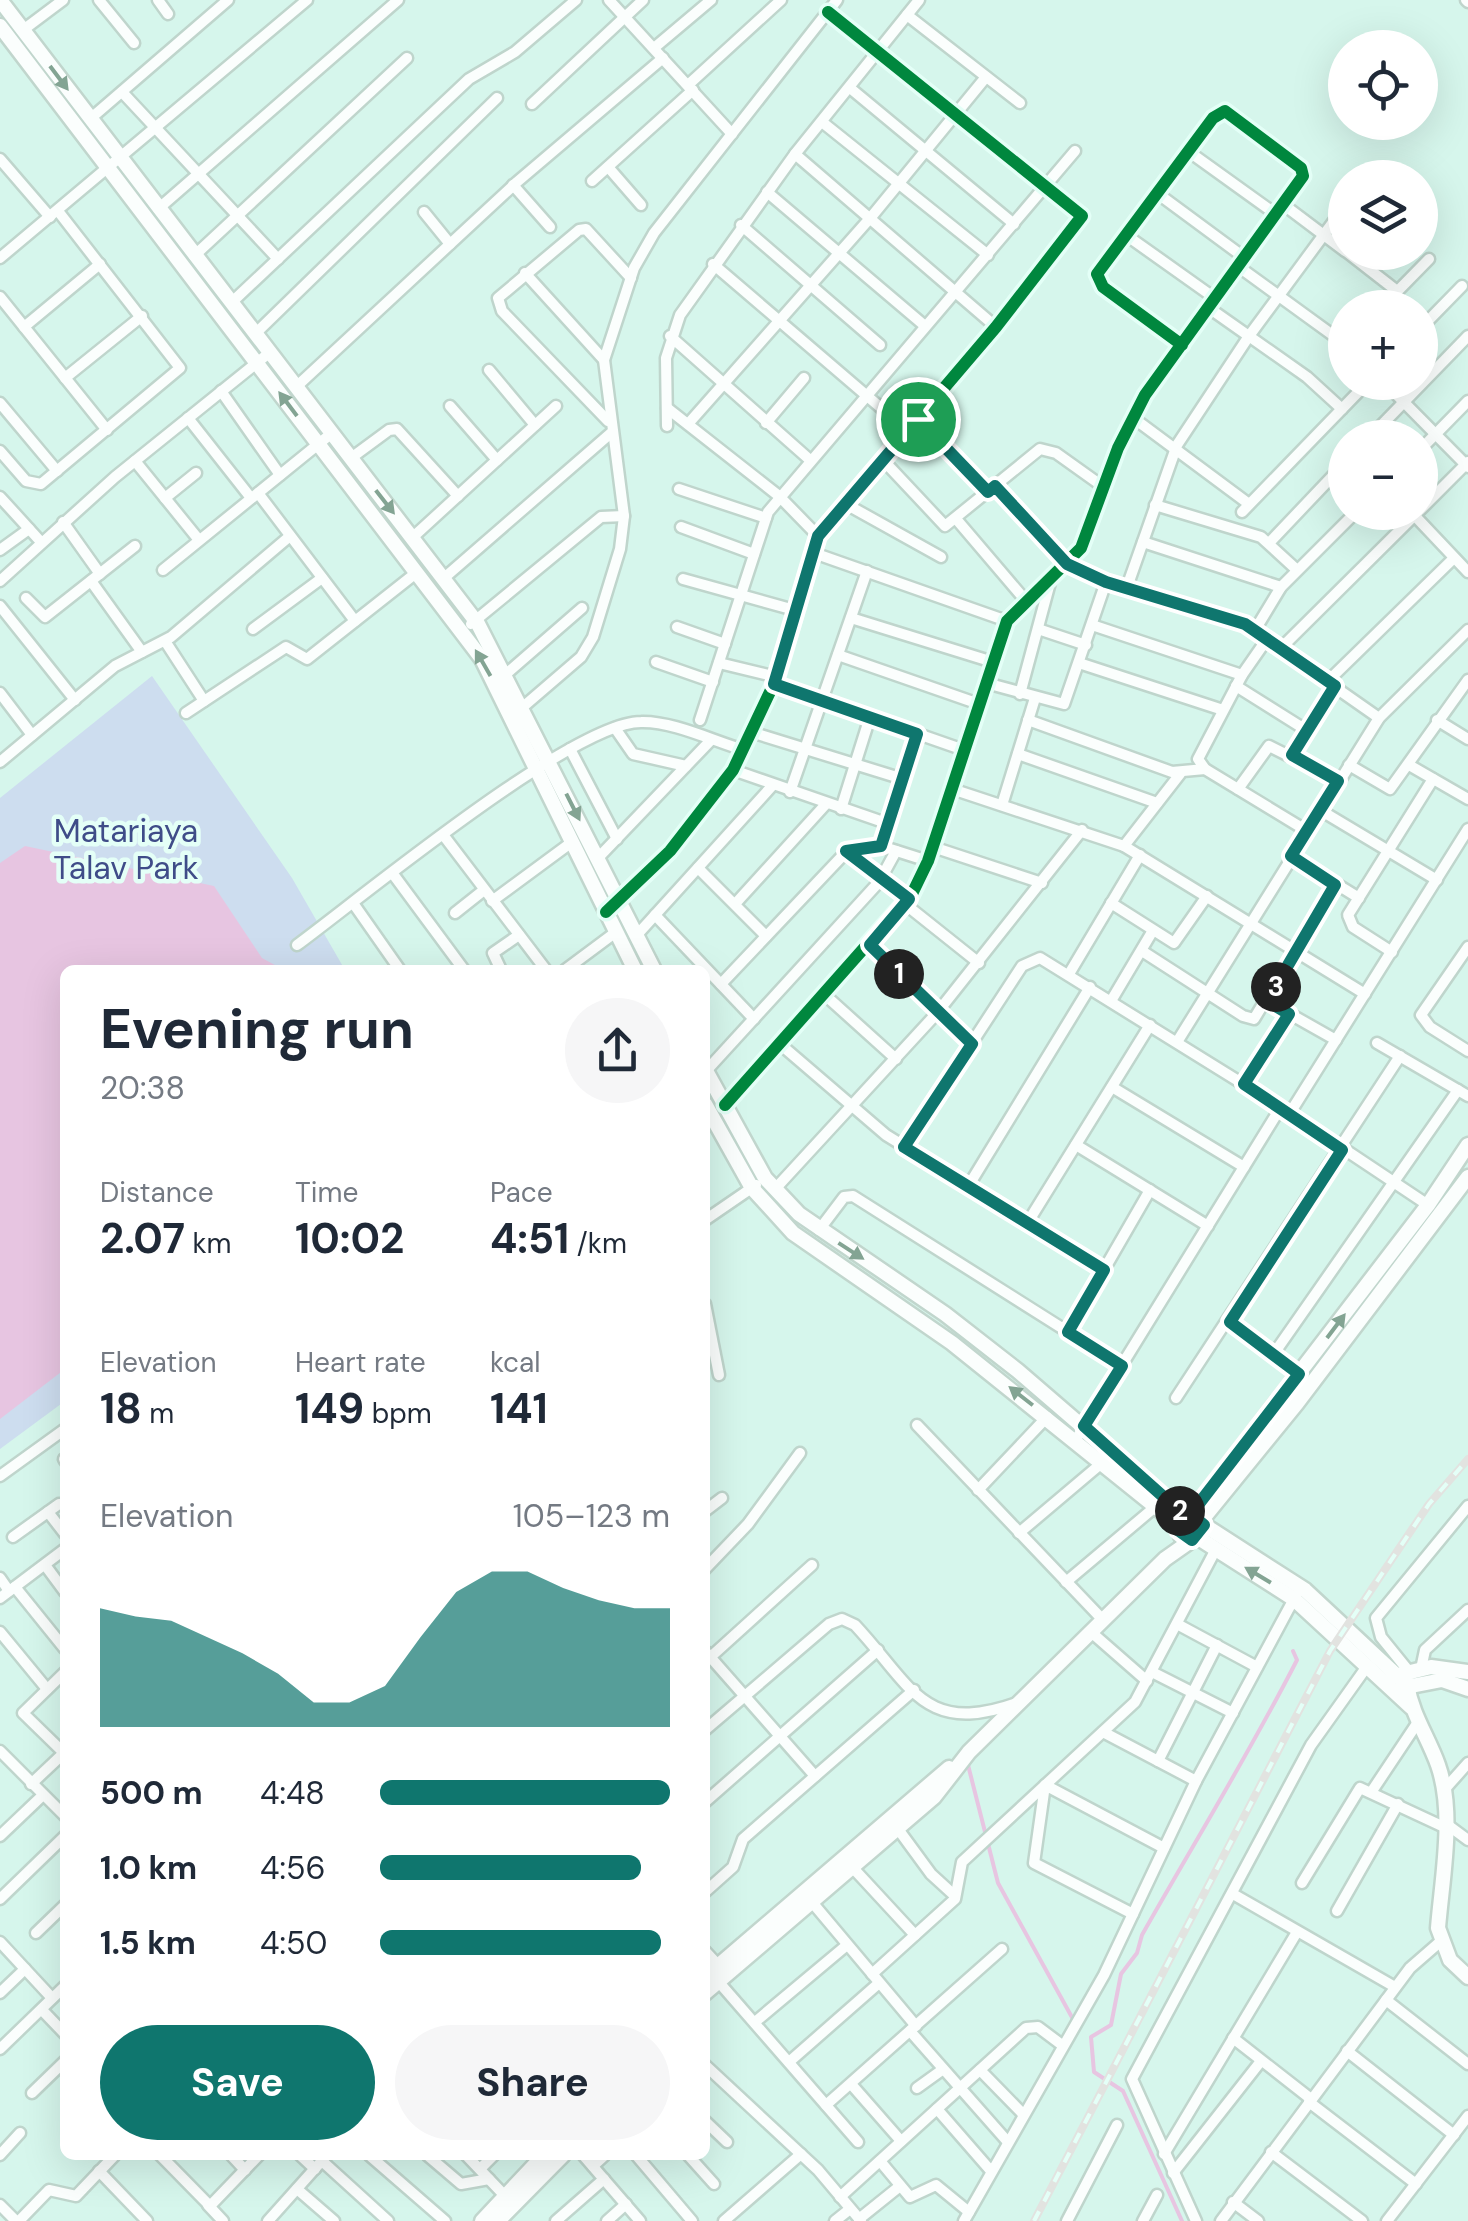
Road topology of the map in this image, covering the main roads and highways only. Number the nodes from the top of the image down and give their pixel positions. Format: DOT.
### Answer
graph roads {
  1 [pos="0,0"];
  2 [pos="0,26"];
  3 [pos="115,165"];
  4 [pos="543,764"];
  5 [pos="613,907"];
  6 [pos="632,965"];
  7 [pos="651,965"];
  8 [pos="710,1078"];
  9 [pos="710,1113"];
  10 [pos="1468,1145"];
  11 [pos="1468,1178"];
  12 [pos="1191,1526"];
  13 [pos="1298,1593"];
  14 [pos="1468,1672"];
  15 [pos="1404,1680"];
  16 [pos="1468,1689"];
  17 [pos="969,1752"];
  18 [pos="713,1973"];
  19 [pos="1468,1977"];
  20 [pos="539,2160"];
  21 [pos="557,2160"];
  22 [pos="482,2221"];
  23 [pos="498,2221"];
  1 -- 3 [label="main road, one-way"];
  2 -- 3 [label="main road"];
  4 -- 3 [label="main road, one-way"];
  3 -- 4 [label="main road, one-way"];
  4 -- 5 [label="main road"];
  4 -- 5 [label="main road, one-way"];
  5 -- 6 [label="main road"];
  5 -- 7 [label="main road"];
  8 -- 12 [label="main road, one-way"];
  12 -- 9 [label="main road, one-way"];
  12 -- 10 [label="main road, one-way"];
  11 -- 12 [label="main road"];
  12 -- 13 [label="main road"];
  13 -- 12 [label="main road, one-way"];
  12 -- 17 [label="main road"];
  13 -- 15 [label="main road"];
  13 -- 15 [label="main road"];
  14 -- 15 [label="main road"];
  15 -- 16 [label="main road"];
  15 -- 19 [label="main road"];
  17 -- 18 [label="main road"];
  17 -- 18 [label="main road"];
  20 -- 22 [label="main road"];
  21 -- 23 [label="main road"];
}
